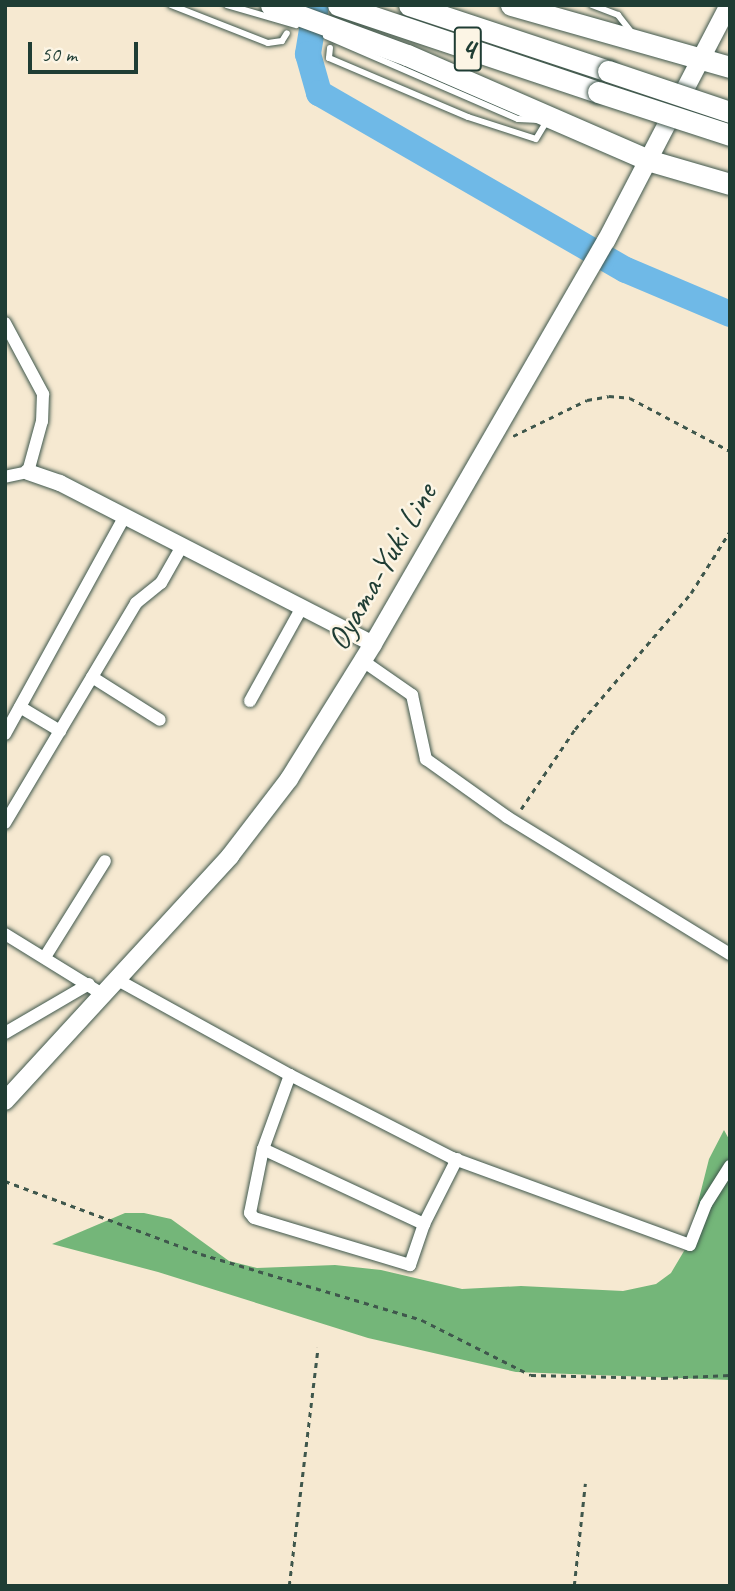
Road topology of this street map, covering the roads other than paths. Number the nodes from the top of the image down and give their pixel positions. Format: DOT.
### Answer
graph roads {
  1 [pos="171,5"];
  2 [pos="228,5"];
  3 [pos="271,5"];
  4 [pos="338,5"];
  5 [pos="409,5"];
  6 [pos="511,5"];
  7 [pos="592,5"];
  8 [pos="729,5"];
  9 [pos="295,25"];
  10 [pos="635,38"];
  11 [pos="330,48"];
  12 [pos="705,58"];
  13 [pos="730,67"];
  14 [pos="730,112"];
  15 [pos="550,117"];
  16 [pos="730,135"];
  17 [pos="650,161"];
  18 [pos="730,184"];
  19 [pos="5,323"];
  20 [pos="28,472"];
  21 [pos="5,477"];
  22 [pos="125,516"];
  23 [pos="182,546"];
  24 [pos="302,607"];
  25 [pos="373,644"];
  26 [pos="363,661"];
  27 [pos="92,677"];
  28 [pos="250,701"];
  29 [pos="20,707"];
  30 [pos="160,720"];
  31 [pos="60,731"];
  32 [pos="5,734"];
  33 [pos="5,823"];
  34 [pos="105,861"];
  35 [pos="5,934"];
  36 [pos="730,954"];
  37 [pos="46,957"];
  38 [pos="117,979"];
  39 [pos="95,989"];
  40 [pos="5,1033"];
  41 [pos="290,1075"];
  42 [pos="5,1101"];
  43 [pos="263,1149"];
  44 [pos="457,1159"];
  45 [pos="730,1166"];
  46 [pos="424,1224"];
  1 -- 9 [label="lane"];
  2 -- 9 [label="lane"];
  3 -- 9 [label="highway"];
  4 -- 16 [label="highway, 4, bridge"];
  5 -- 14 [label="highway, 4, bridge"];
  6 -- 10 [label="highway"];
  7 -- 10 [label="lane"];
  8 -- 12 [label="main road, Oyama-Yuki Line"];
  9 -- 15 [label="highway"];
  10 -- 12 [label="highway"];
  11 -- 15 [label="lane"];
  12 -- 13 [label="highway"];
  12 -- 17 [label="main road, Oyama-Yuki Line"];
  15 -- 17 [label="highway"];
  17 -- 18 [label="highway"];
  17 -- 25 [label="main road, Oyama-Yuki Line"];
  19 -- 20 [label="street"];
  20 -- 21 [label="street"];
  20 -- 22 [label="street"];
  22 -- 23 [label="street"];
  22 -- 29 [label="street"];
  23 -- 24 [label="street"];
  23 -- 27 [label="street"];
  24 -- 25 [label="street"];
  24 -- 28 [label="street"];
  25 -- 26 [label="main road, Oyama-Yuki Line"];
  26 -- 36 [label="street"];
  26 -- 38 [label="main road, Oyama-Yuki Line"];
  27 -- 30 [label="street"];
  27 -- 31 [label="street"];
  29 -- 31 [label="street"];
  29 -- 32 [label="street"];
  31 -- 33 [label="street"];
  34 -- 37 [label="street"];
  35 -- 37 [label="street"];
  37 -- 39 [label="street"];
  38 -- 39 [label="main road, Oyama-Yuki Line"];
  38 -- 41 [label="street"];
  39 -- 40 [label="street"];
  39 -- 42 [label="main road, Oyama-Yuki Line"];
  41 -- 43 [label="street"];
  41 -- 44 [label="street"];
  43 -- 46 [label="street"];
  43 -- 46 [label="street"];
  44 -- 45 [label="street"];
  44 -- 46 [label="street"];
}
